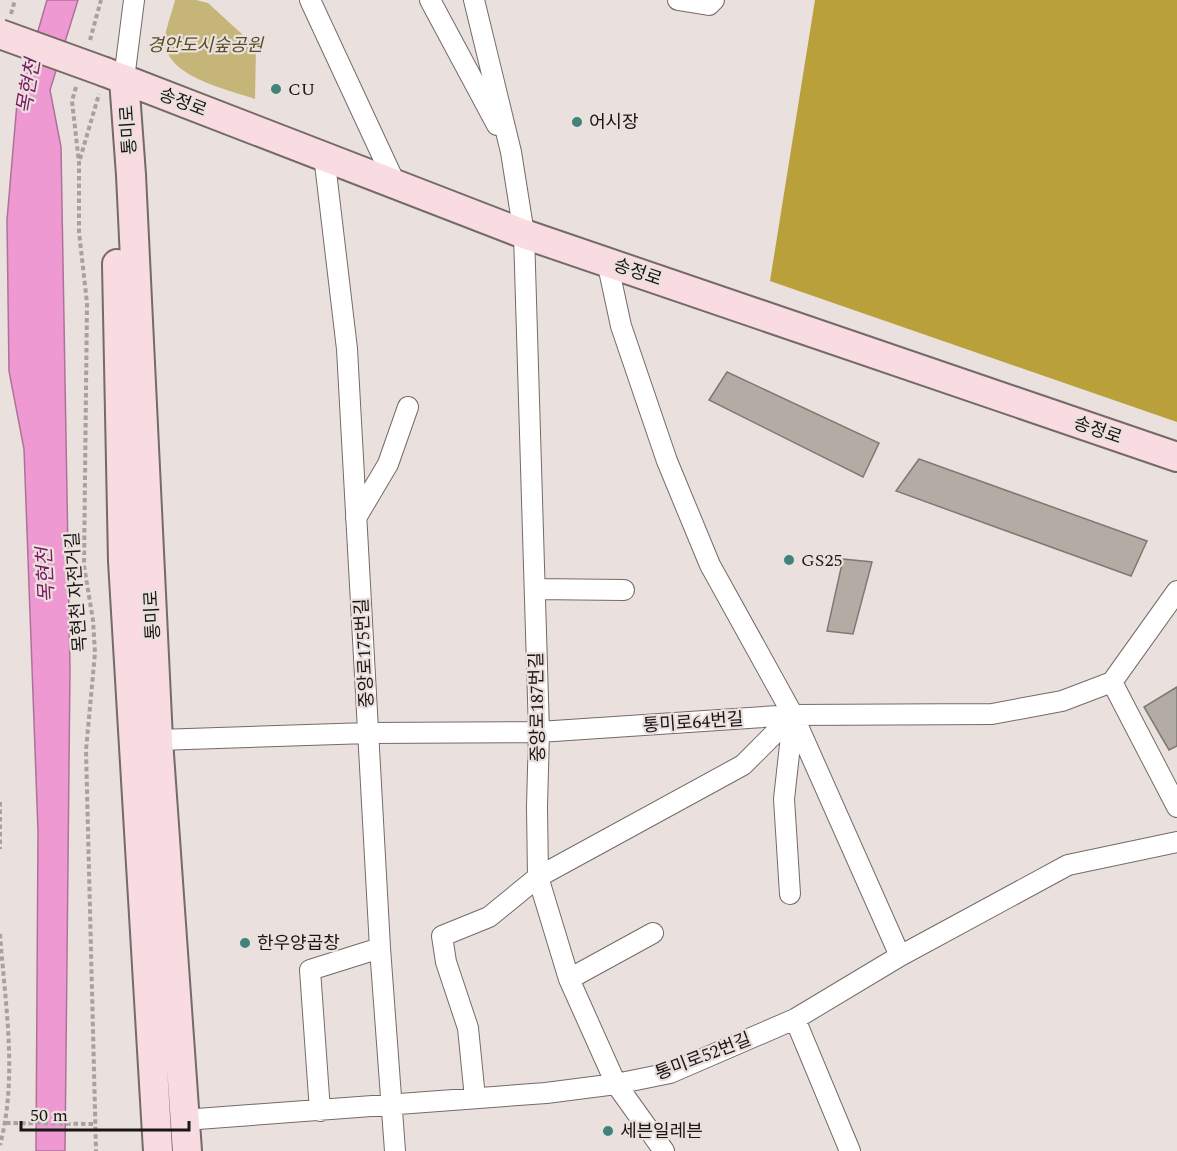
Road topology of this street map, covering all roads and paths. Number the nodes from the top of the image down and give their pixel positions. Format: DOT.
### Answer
graph roads {
  1 [pos="100,0"];
  2 [pos="134,0"];
  3 [pos="310,0"];
  4 [pos="430,0"];
  5 [pos="474,0"];
  6 [pos="678,0"];
  7 [pos="714,0"];
  8 [pos="0,34"];
  9 [pos="89,43"];
  10 [pos="102,76"];
  11 [pos="511,152"];
  12 [pos="324,156"];
  13 [pos="79,163"];
  14 [pos="395,183"];
  15 [pos="524,234"];
  16 [pos="607,261"];
  17 [pos="408,407"];
  18 [pos="1177,457"];
  19 [pos="356,518"];
  20 [pos="535,589"];
  21 [pos="624,590"];
  22 [pos="1177,591"];
  23 [pos="1112,682"];
  24 [pos="793,715"];
  25 [pos="539,732"];
  26 [pos="368,733"];
  27 [pos="158,740"];
  28 [pos="0,802"];
  29 [pos="1177,807"];
  30 [pos="1177,842"];
  31 [pos="0,849"];
  32 [pos="538,877"];
  33 [pos="790,894"];
  34 [pos="653,933"];
  35 [pos="0,934"];
  36 [pos="380,948"];
  37 [pos="900,956"];
  38 [pos="569,979"];
  39 [pos="795,1019"];
  40 [pos="616,1083"];
  41 [pos="475,1098"];
  42 [pos="391,1104"];
  43 [pos="320,1111"];
  44 [pos="184,1120"];
  45 [pos="6,1123"];
  46 [pos="96,1124"];
  47 [pos="0,1145"];
  48 [pos="96,1151"];
  49 [pos="158,1151"];
  50 [pos="187,1151"];
  51 [pos="395,1151"];
  52 [pos="663,1151"];
  53 [pos="850,1151"];
  1 -- 9 [label="path"];
  2 -- 10 [label="street, 통미로"];
  3 -- 14 [label="street"];
  4 -- 11 [label="street"];
  5 -- 11 [label="street"];
  6 -- 7 [label="street"];
  8 -- 10 [label="main road, 송정로, bridge"];
  10 -- 12 [label="main road, 송정로"];
  10 -- 13 [label="path"];
  10 -- 13 [label="path, 목현천 자전거길"];
  10 -- 27 [label="main road, 통미로"];
  10 -- 49 [label="main road, 통미로"];
  11 -- 15 [label="street, 중앙로187번길"];
  12 -- 14 [label="main road, 송정로"];
  12 -- 19 [label="street, 중앙로175번길"];
  13 -- 46 [label="path, 목현천 자전거길"];
  14 -- 15 [label="main road, 송정로"];
  15 -- 16 [label="main road, 송정로"];
  15 -- 20 [label="street, 중앙로187번길"];
  16 -- 18 [label="main road, 송정로"];
  16 -- 24 [label="street"];
  17 -- 19 [label="street"];
  19 -- 26 [label="street, 중앙로175번길"];
  20 -- 21 [label="street"];
  20 -- 25 [label="street, 중앙로187번길"];
  22 -- 23 [label="street"];
  23 -- 24 [label="street, 통미로64번길"];
  23 -- 29 [label="street"];
  24 -- 25 [label="street, 통미로64번길"];
  24 -- 32 [label="street"];
  24 -- 33 [label="street"];
  24 -- 37 [label="street"];
  25 -- 26 [label="street, 통미로64번길"];
  25 -- 32 [label="street, 중앙로187번길"];
  26 -- 27 [label="street, 통미로64번길"];
  26 -- 36 [label="street, 중앙로175번길"];
  27 -- 44 [label="main road, 통미로"];
  28 -- 31 [label="path"];
  30 -- 37 [label="street, 통미로52번길"];
  32 -- 38 [label="street, 중앙로187번길"];
  32 -- 41 [label="street"];
  34 -- 38 [label="street"];
  35 -- 45 [label="path"];
  36 -- 42 [label="street, 중앙로175번길"];
  36 -- 43 [label="street"];
  37 -- 39 [label="street, 통미로52번길"];
  38 -- 40 [label="street, 중앙로187번길"];
  39 -- 40 [label="street, 통미로52번길"];
  39 -- 53 [label="street"];
  40 -- 41 [label="street, 통미로52번길"];
  40 -- 52 [label="street, 중앙로187번길"];
  41 -- 42 [label="street, 통미로52번길"];
  42 -- 43 [label="street, 통미로52번길"];
  42 -- 51 [label="street, 중앙로175번길"];
  43 -- 44 [label="street, 통미로52번길"];
  44 -- 50 [label="main road, 통미로"];
  45 -- 46 [label="path"];
  45 -- 47 [label="path"];
  46 -- 48 [label="path, 목현천 자전거길"];
}
